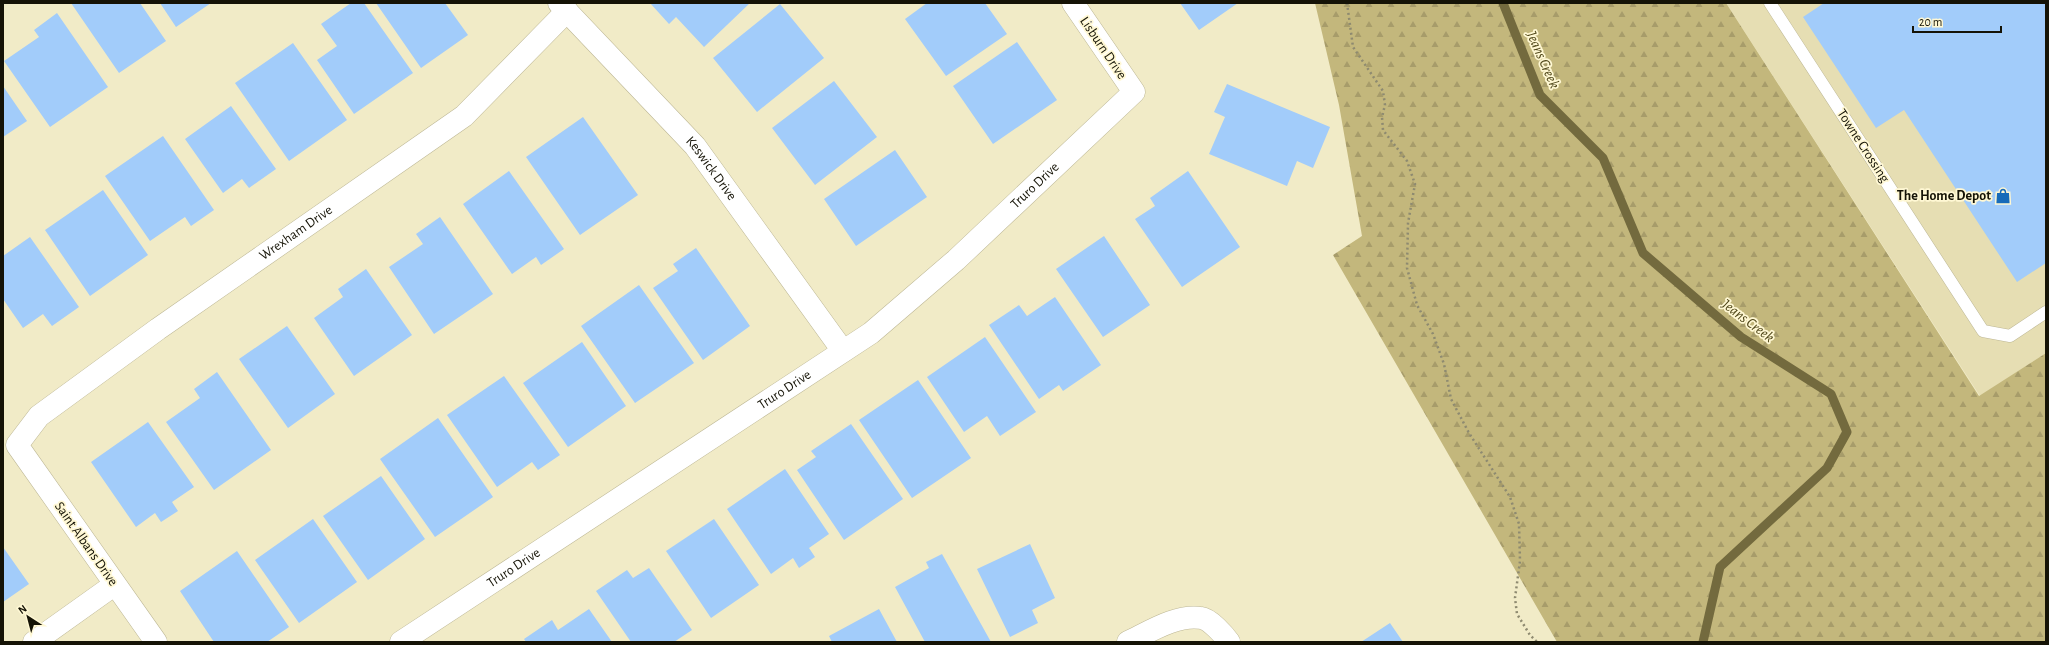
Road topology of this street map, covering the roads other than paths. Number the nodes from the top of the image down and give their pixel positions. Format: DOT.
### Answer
graph roads {
  1 [pos="1073,3"];
  2 [pos="1770,3"];
  3 [pos="563,7"];
  4 [pos="1134,92"];
  5 [pos="2046,312"];
  6 [pos="843,351"];
  7 [pos="17,445"];
  8 [pos="114,585"];
  9 [pos="34,642"];
  10 [pos="156,642"];
  11 [pos="401,642"];
  12 [pos="1128,642"];
  13 [pos="1229,642"];
  1 -- 4 [label="street, Lisburn Drive"];
  2 -- 5 [label="lane, Towne Crossing"];
  3 -- 6 [label="street, Keswick Drive"];
  3 -- 7 [label="street, Wrexham Drive"];
  4 -- 6 [label="street, Truro Drive"];
  6 -- 11 [label="street, Truro Drive"];
  7 -- 8 [label="street, Saint Albans Drive"];
  8 -- 9 [label="street"];
  8 -- 10 [label="street, Saint Albans Drive"];
  12 -- 13 [label="street"];
}
